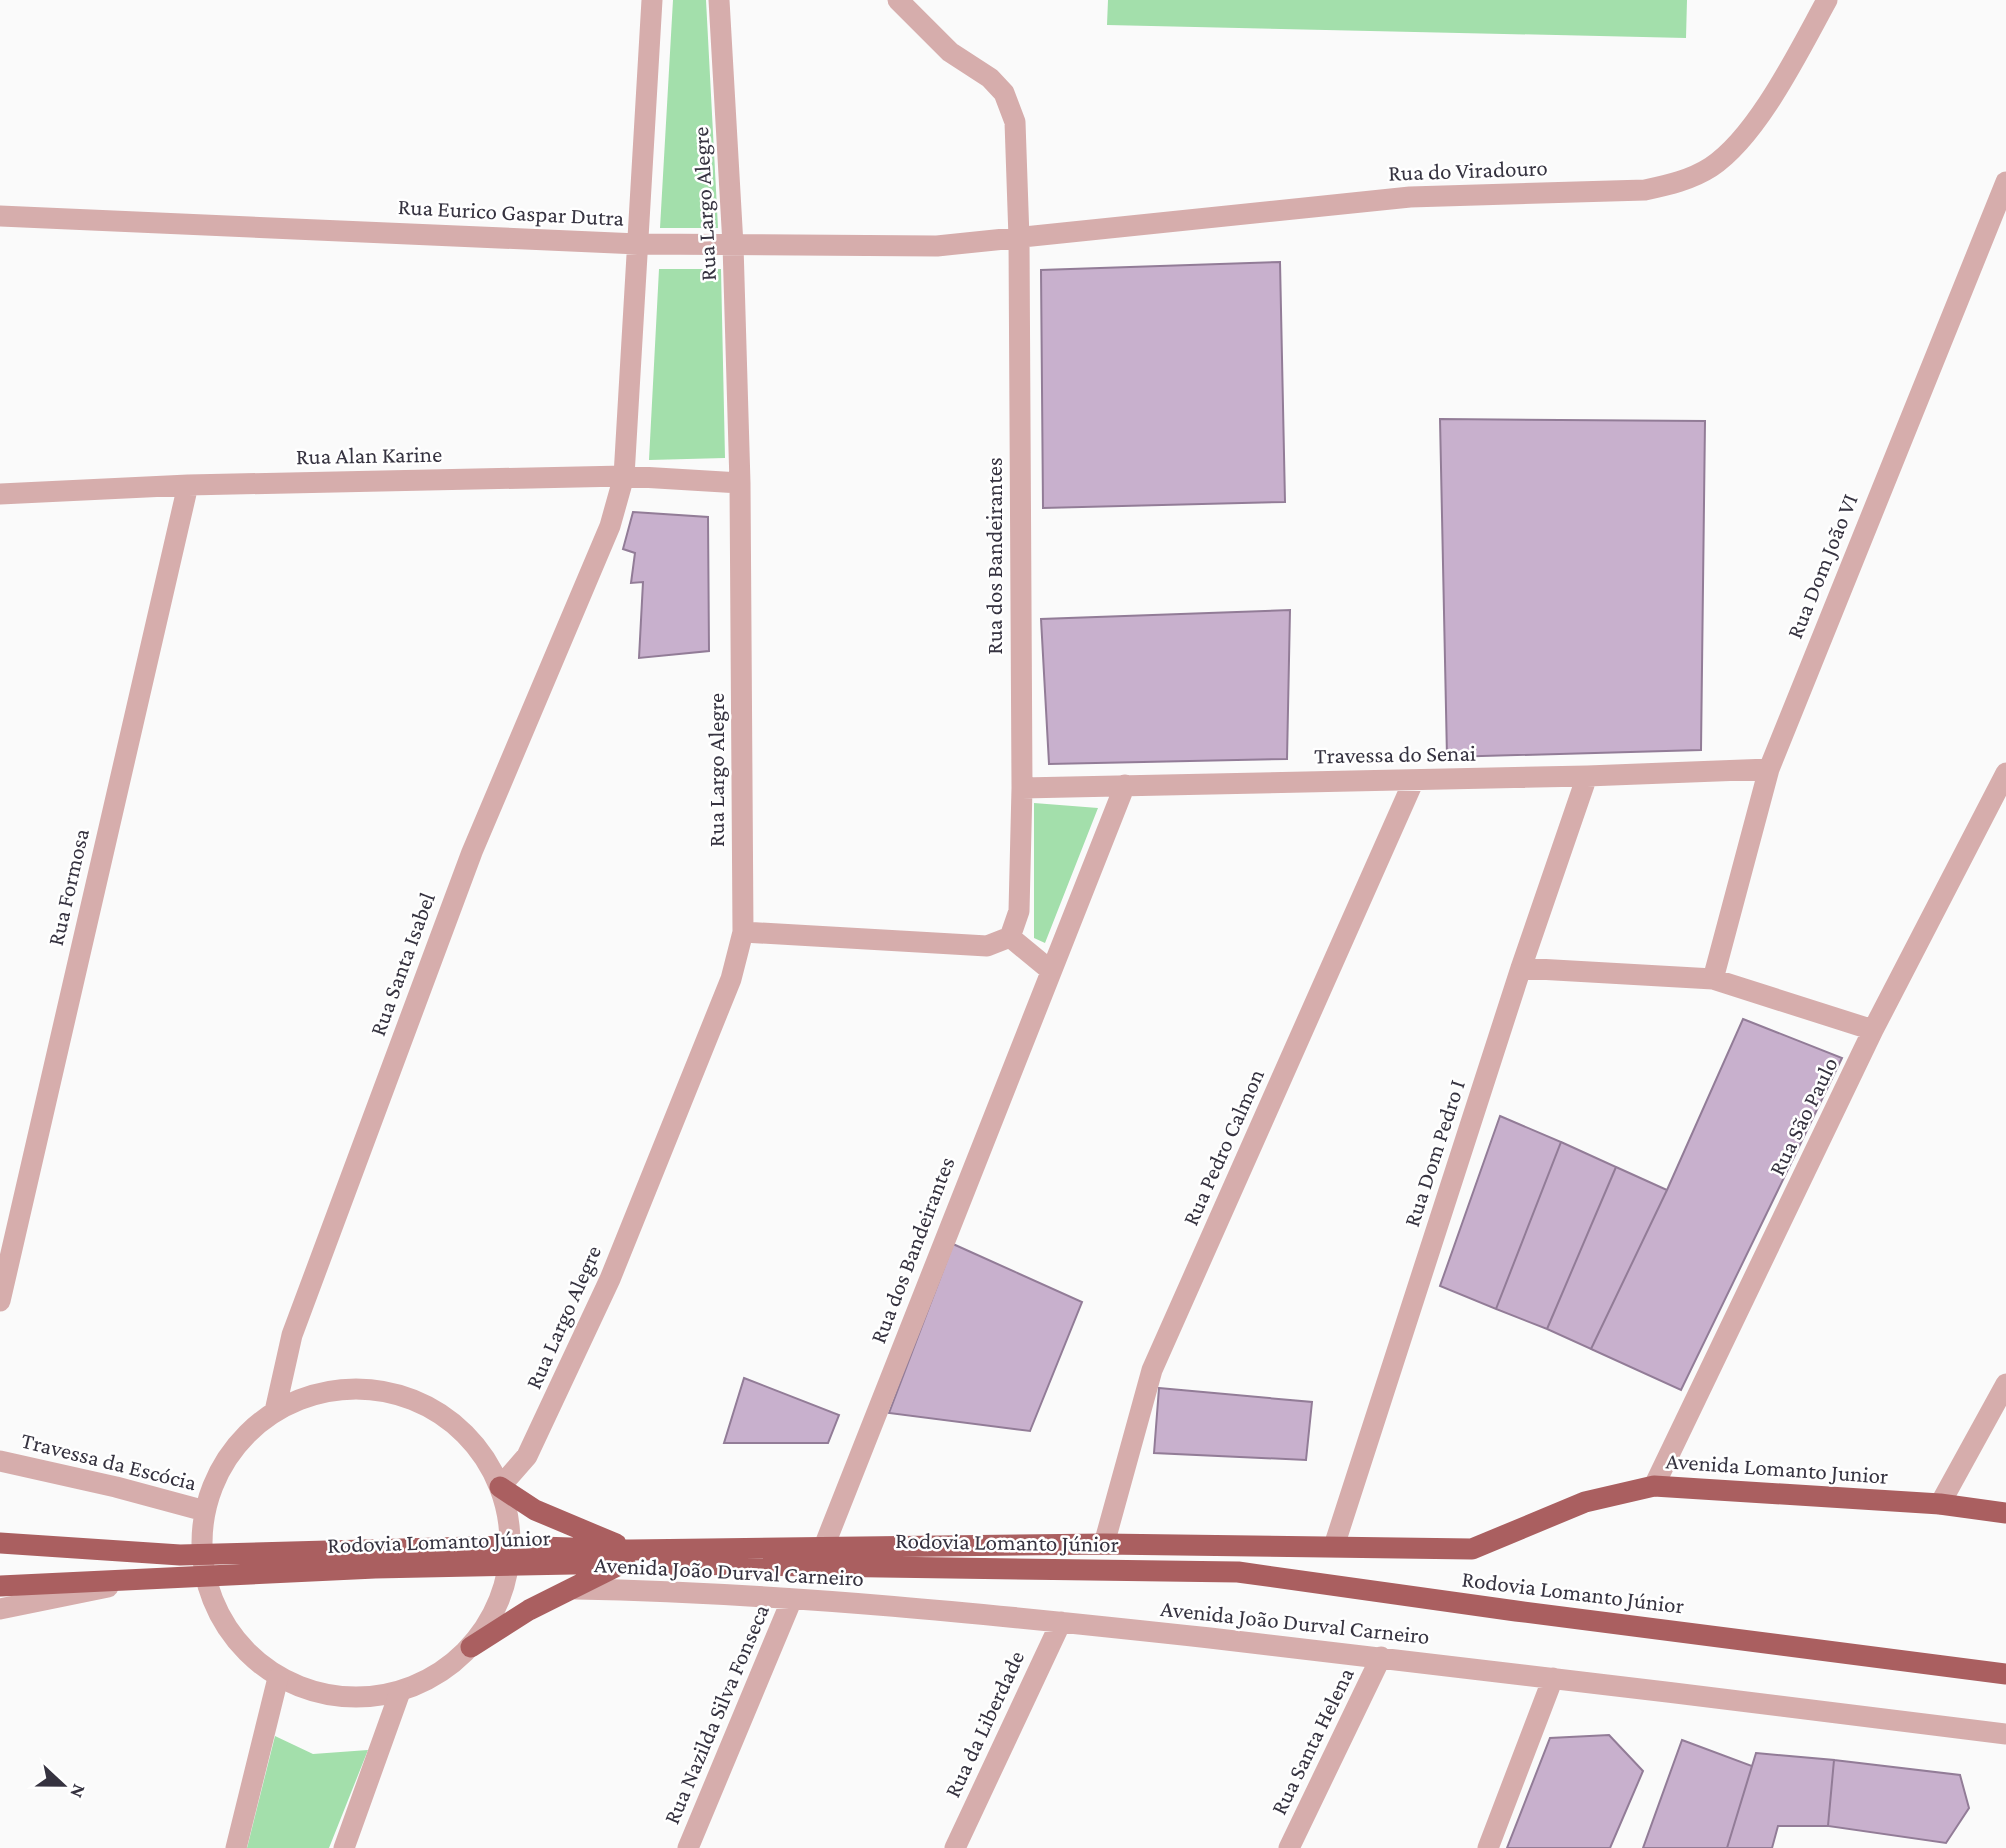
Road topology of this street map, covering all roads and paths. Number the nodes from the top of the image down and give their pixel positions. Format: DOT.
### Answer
graph roads {
  1 [pos="652,0"];
  2 [pos="719,0"];
  3 [pos="898,0"];
  4 [pos="1827,0"];
  5 [pos="2006,182"];
  6 [pos="0,216"];
  7 [pos="1019,238"];
  8 [pos="638,244"];
  9 [pos="733,245"];
  10 [pos="624,476"];
  11 [pos="740,482"];
  12 [pos="188,485"];
  13 [pos="0,494"];
  14 [pos="1769,769"];
  15 [pos="2006,773"];
  16 [pos="1587,776"];
  17 [pos="1414,780"];
  18 [pos="1125,785"];
  19 [pos="1022,788"];
  20 [pos="743,932"];
  21 [pos="1010,937"];
  22 [pos="1521,968"];
  23 [pos="1050,970"];
  24 [pos="1713,979"];
  25 [pos="1873,1030"];
  26 [pos="0,1301"];
  27 [pos="2006,1384"];
  28 [pos="275,1411"];
  29 [pos="0,1461"];
  30 [pos="1654,1486"];
  31 [pos="500,1487"];
  32 [pos="1940,1504"];
  33 [pos="205,1511"];
  34 [pos="2006,1513"];
  35 [pos="0,1543"];
  36 [pos="1104,1544"];
  37 [pos="1334,1546"];
  38 [pos="823,1549"];
  39 [pos="1472,1549"];
  40 [pos="511,1555"];
  41 [pos="626,1557"];
  42 [pos="203,1564"];
  43 [pos="165,1576"];
  44 [pos="0,1586"];
  45 [pos="576,1588"];
  46 [pos="792,1600"];
  47 [pos="0,1609"];
  48 [pos="1061,1622"];
  49 [pos="471,1647"];
  50 [pos="1381,1657"];
  51 [pos="2006,1674"];
  52 [pos="278,1678"];
  53 [pos="1553,1678"];
  54 [pos="400,1692"];
  55 [pos="2006,1734"];
  56 [pos="236,1848"];
  57 [pos="344,1848"];
  58 [pos="688,1848"];
  59 [pos="955,1848"];
  60 [pos="1289,1848"];
  61 [pos="1488,1848"];
  1 -- 8 [label="street"];
  2 -- 9 [label="street, Rua Largo Alegre"];
  3 -- 7 [label="street, Rua dos Bandeirantes"];
  4 -- 7 [label="street, Rua do Viradouro"];
  5 -- 14 [label="street, Rua Dom João VI"];
  6 -- 8 [label="street, Rua Eurico Gaspar Dutra"];
  7 -- 9 [label="street, Rua Eurico Gaspar Dutra"];
  7 -- 19 [label="street, Rua dos Bandeirantes"];
  8 -- 9 [label="street, Rua Eurico Gaspar Dutra"];
  8 -- 10 [label="street"];
  9 -- 11 [label="street, Rua Largo Alegre"];
  10 -- 11 [label="street, Rua Alan Karine"];
  10 -- 12 [label="street, Rua Alan Karine"];
  10 -- 28 [label="street, Rua Santa Isabel"];
  11 -- 20 [label="street, Rua Largo Alegre"];
  12 -- 13 [label="street, Rua Alan Karine"];
  12 -- 26 [label="street, Rua Formosa"];
  14 -- 16 [label="street, Travessa do Senai"];
  14 -- 24 [label="street, Rua Dom João VI"];
  15 -- 25 [label="street, Rua São Paulo"];
  16 -- 17 [label="street, Travessa do Senai"];
  16 -- 22 [label="street, Rua Dom Pedro I"];
  17 -- 18 [label="street, Travessa do Senai"];
  17 -- 36 [label="street, Rua Pedro Calmon"];
  18 -- 19 [label="street, Travessa do Senai"];
  18 -- 23 [label="street, Rua dos Bandeirantes"];
  19 -- 21 [label="street, Rua dos Bandeirantes"];
  20 -- 21 [label="street"];
  20 -- 31 [label="street, Rua Largo Alegre"];
  21 -- 23 [label="street"];
  22 -- 24 [label="street"];
  22 -- 37 [label="street, Rua Dom Pedro I"];
  23 -- 38 [label="street, Rua dos Bandeirantes"];
  24 -- 25 [label="street"];
  25 -- 30 [label="street, Rua São Paulo"];
  27 -- 32 [label="street"];
  28 -- 31 [label="street"];
  28 -- 33 [label="street"];
  29 -- 33 [label="street, Travessa da Escócia"];
  30 -- 32 [label="highway, Avenida Lomanto Junior"];
  30 -- 39 [label="highway, Avenida Lomanto Junior"];
  31 -- 40 [label="street"];
  31 -- 41 [label="highway"];
  32 -- 34 [label="highway, Avenida Lomanto Junior"];
  33 -- 42 [label="street"];
  35 -- 42 [label="highway, Rodovia Lomanto Júnior"];
  36 -- 37 [label="highway, Rodovia Lomanto Júnior"];
  36 -- 38 [label="highway, Rodovia Lomanto Júnior"];
  37 -- 39 [label="highway, Rodovia Lomanto Júnior"];
  38 -- 41 [label="highway, Rodovia Lomanto Júnior"];
  40 -- 41 [label="highway, Rodovia Lomanto Júnior"];
  40 -- 42 [label="highway, Rodovia Lomanto Júnior"];
  40 -- 49 [label="street"];
  41 -- 45 [label="highway"];
  41 -- 51 [label="highway, Rodovia Lomanto Júnior"];
  42 -- 43 [label="highway, Rodovia Lomanto Júnior"];
  42 -- 52 [label="street"];
  43 -- 44 [label="highway, Rodovia Lomanto Júnior"];
  43 -- 47 [label="street"];
  45 -- 46 [label="street, Avenida João Durval Carneiro"];
  45 -- 49 [label="highway"];
  46 -- 48 [label="street, Avenida João Durval Carneiro"];
  46 -- 58 [label="street, Rua Nazilda Silva Fonseca"];
  48 -- 50 [label="street, Avenida João Durval Carneiro"];
  48 -- 59 [label="street, Rua da Liberdade"];
  49 -- 54 [label="street"];
  50 -- 53 [label="street, Avenida João Durval Carneiro"];
  50 -- 60 [label="street, Rua Santa Helena"];
  52 -- 54 [label="street"];
  52 -- 56 [label="street"];
  53 -- 55 [label="street, Avenida João Durval Carneiro"];
  53 -- 61 [label="street"];
  54 -- 57 [label="street"];
}
